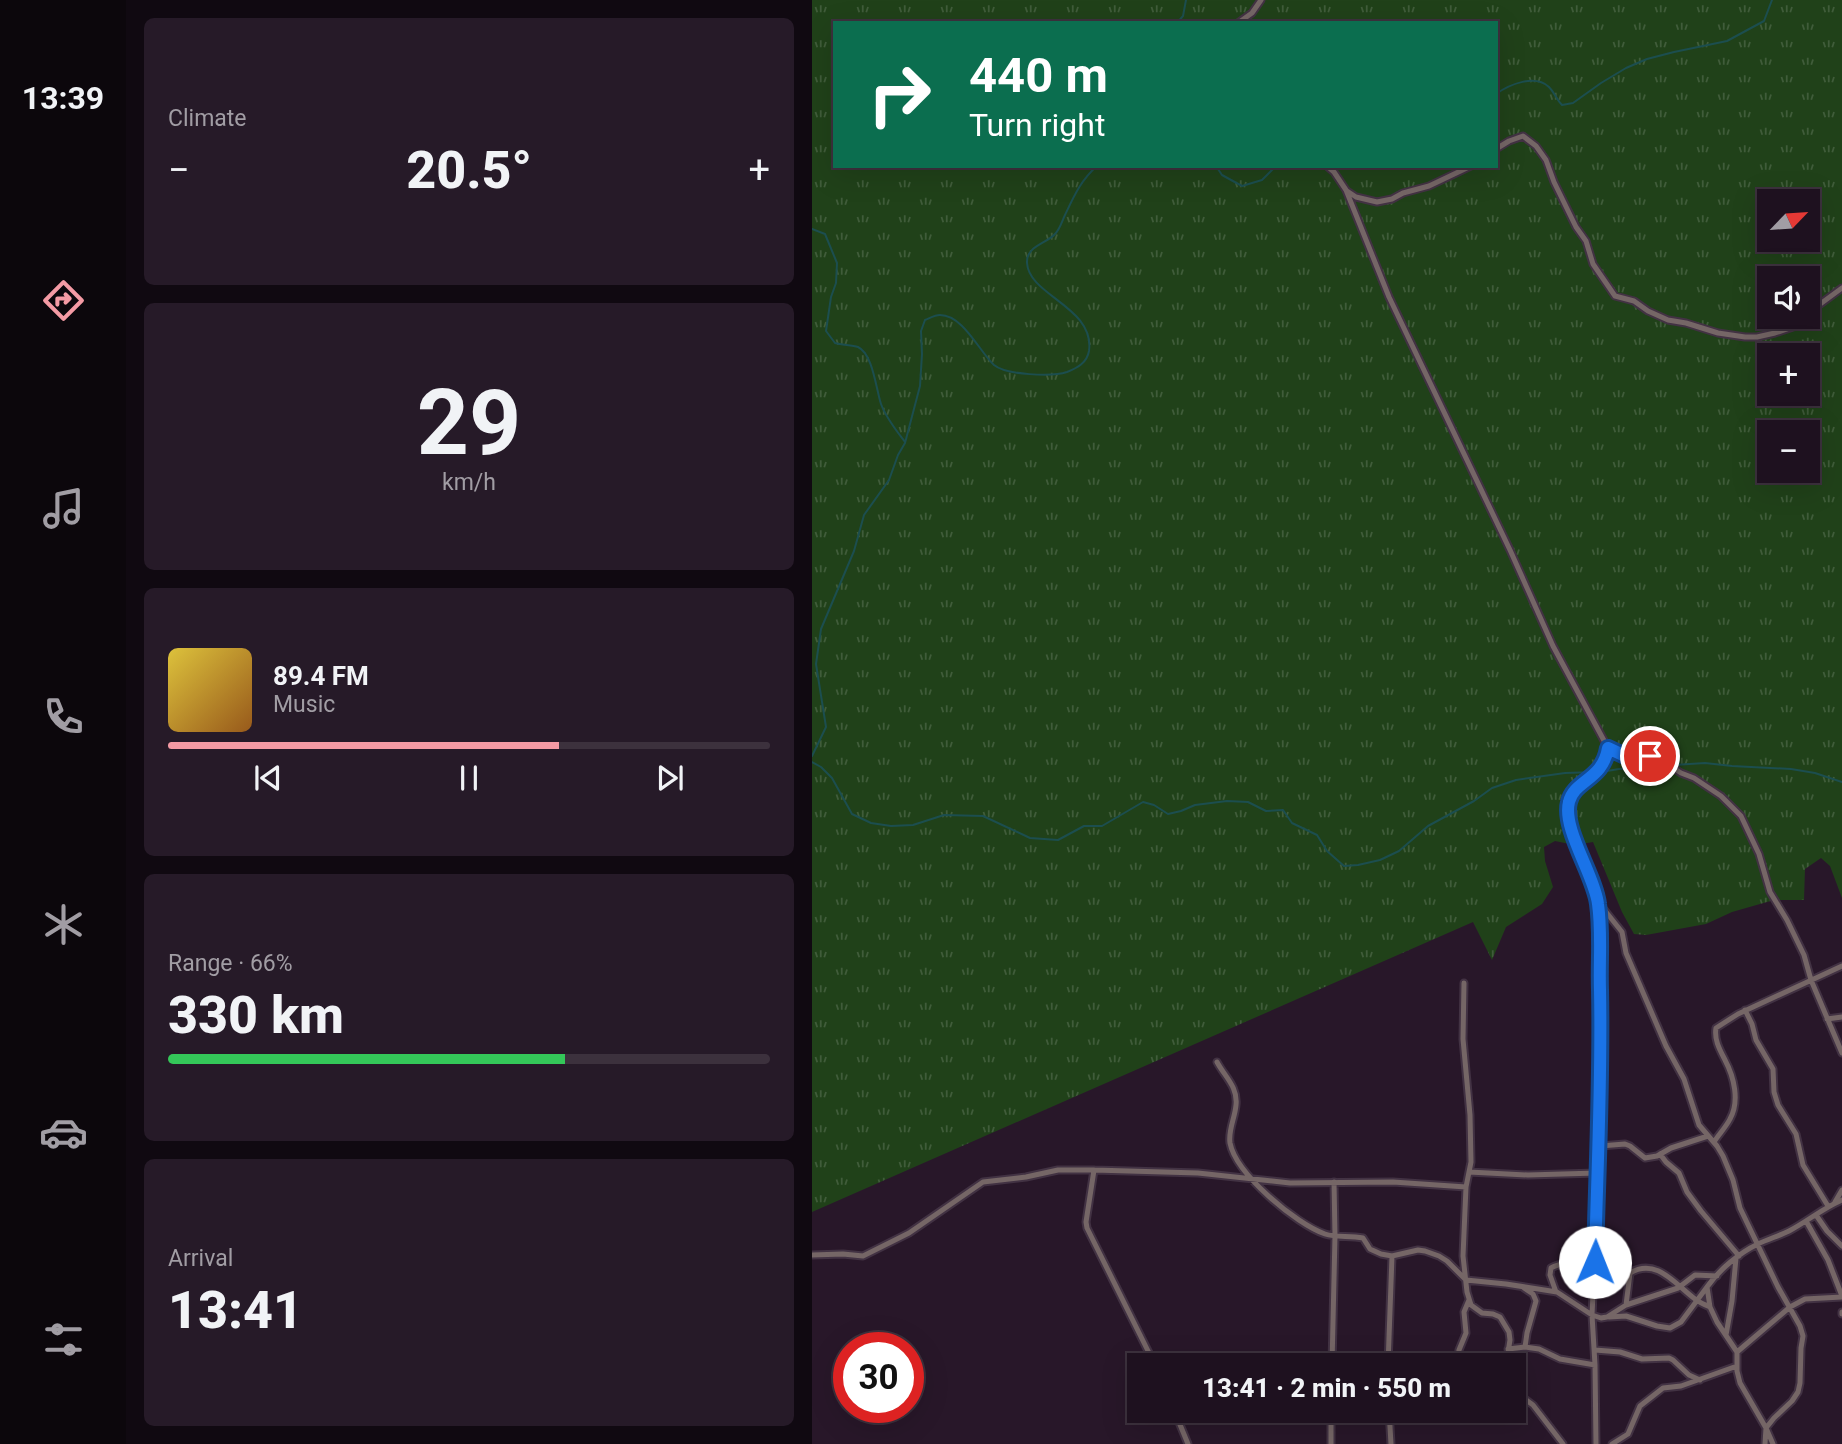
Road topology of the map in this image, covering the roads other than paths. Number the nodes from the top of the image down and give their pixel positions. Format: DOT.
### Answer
graph roads {
  1 [pos="1261,0"];
  2 [pos="1241,21"];
  3 [pos="1498,148"];
  4 [pos="1329,168"];
  5 [pos="1467,168"];
  6 [pos="1346,190"];
  7 [pos="1842,288"];
  8 [pos="1820,304"];
  9 [pos="1788,329"];
  10 [pos="1608,748"];
  11 [pos="1598,902"];
  12 [pos="1842,966"];
  13 [pos="1811,980"];
  14 [pos="1464,983"];
  15 [pos="1745,1010"];
  16 [pos="1842,1017"];
  17 [pos="1827,1019"];
  18 [pos="1842,1053"];
  19 [pos="1217,1062"];
  20 [pos="1708,1136"];
  21 [pos="1714,1142"];
  22 [pos="1600,1146"];
  23 [pos="1660,1154"];
  24 [pos="1094,1170"];
  25 [pos="1469,1172"];
  26 [pos="1597,1173"];
  27 [pos="1252,1180"];
  28 [pos="1334,1182"];
  29 [pos="1466,1187"];
  30 [pos="1842,1189"];
  31 [pos="1842,1200"];
  32 [pos="1831,1205"];
  33 [pos="1816,1215"];
  34 [pos="1806,1221"];
  35 [pos="1335,1236"];
  36 [pos="1758,1244"];
  37 [pos="1842,1246"];
  38 [pos="812,1255"];
  39 [pos="1392,1256"];
  40 [pos="1738,1257"];
  41 [pos="1595,1262"];
  42 [pos="1717,1276"];
  43 [pos="1466,1280"];
  44 [pos="1522,1286"];
  45 [pos="1680,1287"];
  46 [pos="1707,1287"];
  47 [pos="1557,1292"];
  48 [pos="1842,1297"];
  49 [pos="1469,1300"];
  50 [pos="1697,1301"];
  51 [pos="1626,1305"];
  52 [pos="1710,1307"];
  53 [pos="1790,1307"];
  54 [pos="1592,1315"];
  55 [pos="1607,1317"];
  56 [pos="1726,1335"];
  57 [pos="1525,1348"];
  58 [pos="1508,1349"];
  59 [pos="1595,1350"];
  60 [pos="1737,1352"];
  61 [pos="1149,1353"];
  62 [pos="1332,1353"];
  63 [pos="1388,1353"];
  64 [pos="1459,1353"];
  65 [pos="1508,1353"];
  66 [pos="1595,1365"];
  67 [pos="1737,1366"];
  68 [pos="1700,1380"];
  69 [pos="1526,1399"];
  70 [pos="1179,1423"];
  71 [pos="1331,1423"];
  72 [pos="1390,1423"];
  73 [pos="1766,1428"];
  74 [pos="1188,1444"];
  75 [pos="1331,1444"];
  76 [pos="1391,1444"];
  77 [pos="1563,1444"];
  78 [pos="1596,1444"];
  79 [pos="1612,1444"];
  80 [pos="1765,1444"];
  81 [pos="1773,1444"];
  1 -- 2 [label="street"];
  3 -- 9 [label="street"];
  4 -- 6 [label="street"];
  5 -- 6 [label="street"];
  6 -- 10 [label="street"];
  7 -- 8 [label="street"];
  10 -- 11 [label="street"];
  10 -- 13 [label="street"];
  11 -- 20 [label="street"];
  11 -- 22 [label="street"];
  12 -- 13 [label="street"];
  13 -- 15 [label="street"];
  13 -- 17 [label="street"];
  14 -- 25 [label="street"];
  15 -- 21 [label="street"];
  15 -- 32 [label="street"];
  16 -- 17 [label="street"];
  17 -- 18 [label="street"];
  19 -- 27 [label="street"];
  20 -- 21 [label="street"];
  20 -- 23 [label="street"];
  21 -- 36 [label="street"];
  22 -- 23 [label="street"];
  22 -- 26 [label="street"];
  23 -- 40 [label="street"];
  24 -- 27 [label="street"];
  24 -- 38 [label="street"];
  24 -- 61 [label="street"];
  25 -- 26 [label="street"];
  25 -- 29 [label="street"];
  26 -- 41 [label="street"];
  27 -- 28 [label="street"];
  27 -- 35 [label="street"];
  28 -- 29 [label="street"];
  28 -- 35 [label="street"];
  29 -- 43 [label="street"];
  30 -- 32 [label="street"];
  31 -- 32 [label="street"];
  32 -- 33 [label="street"];
  33 -- 34 [label="street"];
  33 -- 37 [label="street"];
  34 -- 36 [label="street"];
  34 -- 48 [label="street"];
  35 -- 39 [label="street"];
  35 -- 62 [label="street"];
  36 -- 40 [label="street"];
  36 -- 53 [label="street"];
  39 -- 43 [label="street"];
  39 -- 63 [label="street"];
  40 -- 42 [label="street"];
  40 -- 56 [label="street"];
  41 -- 47 [label="street"];
  41 -- 54 [label="street"];
  42 -- 45 [label="street"];
  42 -- 46 [label="street"];
  43 -- 44 [label="street"];
  43 -- 49 [label="street"];
  44 -- 47 [label="street"];
  44 -- 57 [label="street"];
  45 -- 50 [label="street"];
  45 -- 51 [label="street"];
  45 -- 51 [label="street"];
  46 -- 50 [label="street"];
  46 -- 52 [label="street"];
  47 -- 54 [label="street"];
  48 -- 53 [label="street"];
  49 -- 58 [label="street"];
  49 -- 64 [label="street"];
  50 -- 52 [label="street"];
  50 -- 55 [label="street"];
  51 -- 55 [label="street"];
  52 -- 56 [label="street"];
  53 -- 60 [label="street"];
  53 -- 73 [label="street"];
  54 -- 55 [label="street"];
  54 -- 59 [label="street"];
  56 -- 60 [label="street"];
  57 -- 58 [label="street"];
  57 -- 66 [label="street"];
  58 -- 65 [label="street"];
  59 -- 66 [label="street"];
  59 -- 68 [label="street"];
  60 -- 67 [label="street"];
  66 -- 78 [label="street"];
  67 -- 68 [label="street"];
  67 -- 73 [label="street"];
  68 -- 79 [label="street"];
  69 -- 77 [label="street"];
  70 -- 74 [label="street"];
  71 -- 75 [label="street"];
  72 -- 76 [label="street"];
  73 -- 80 [label="street"];
  73 -- 81 [label="street"];
}
